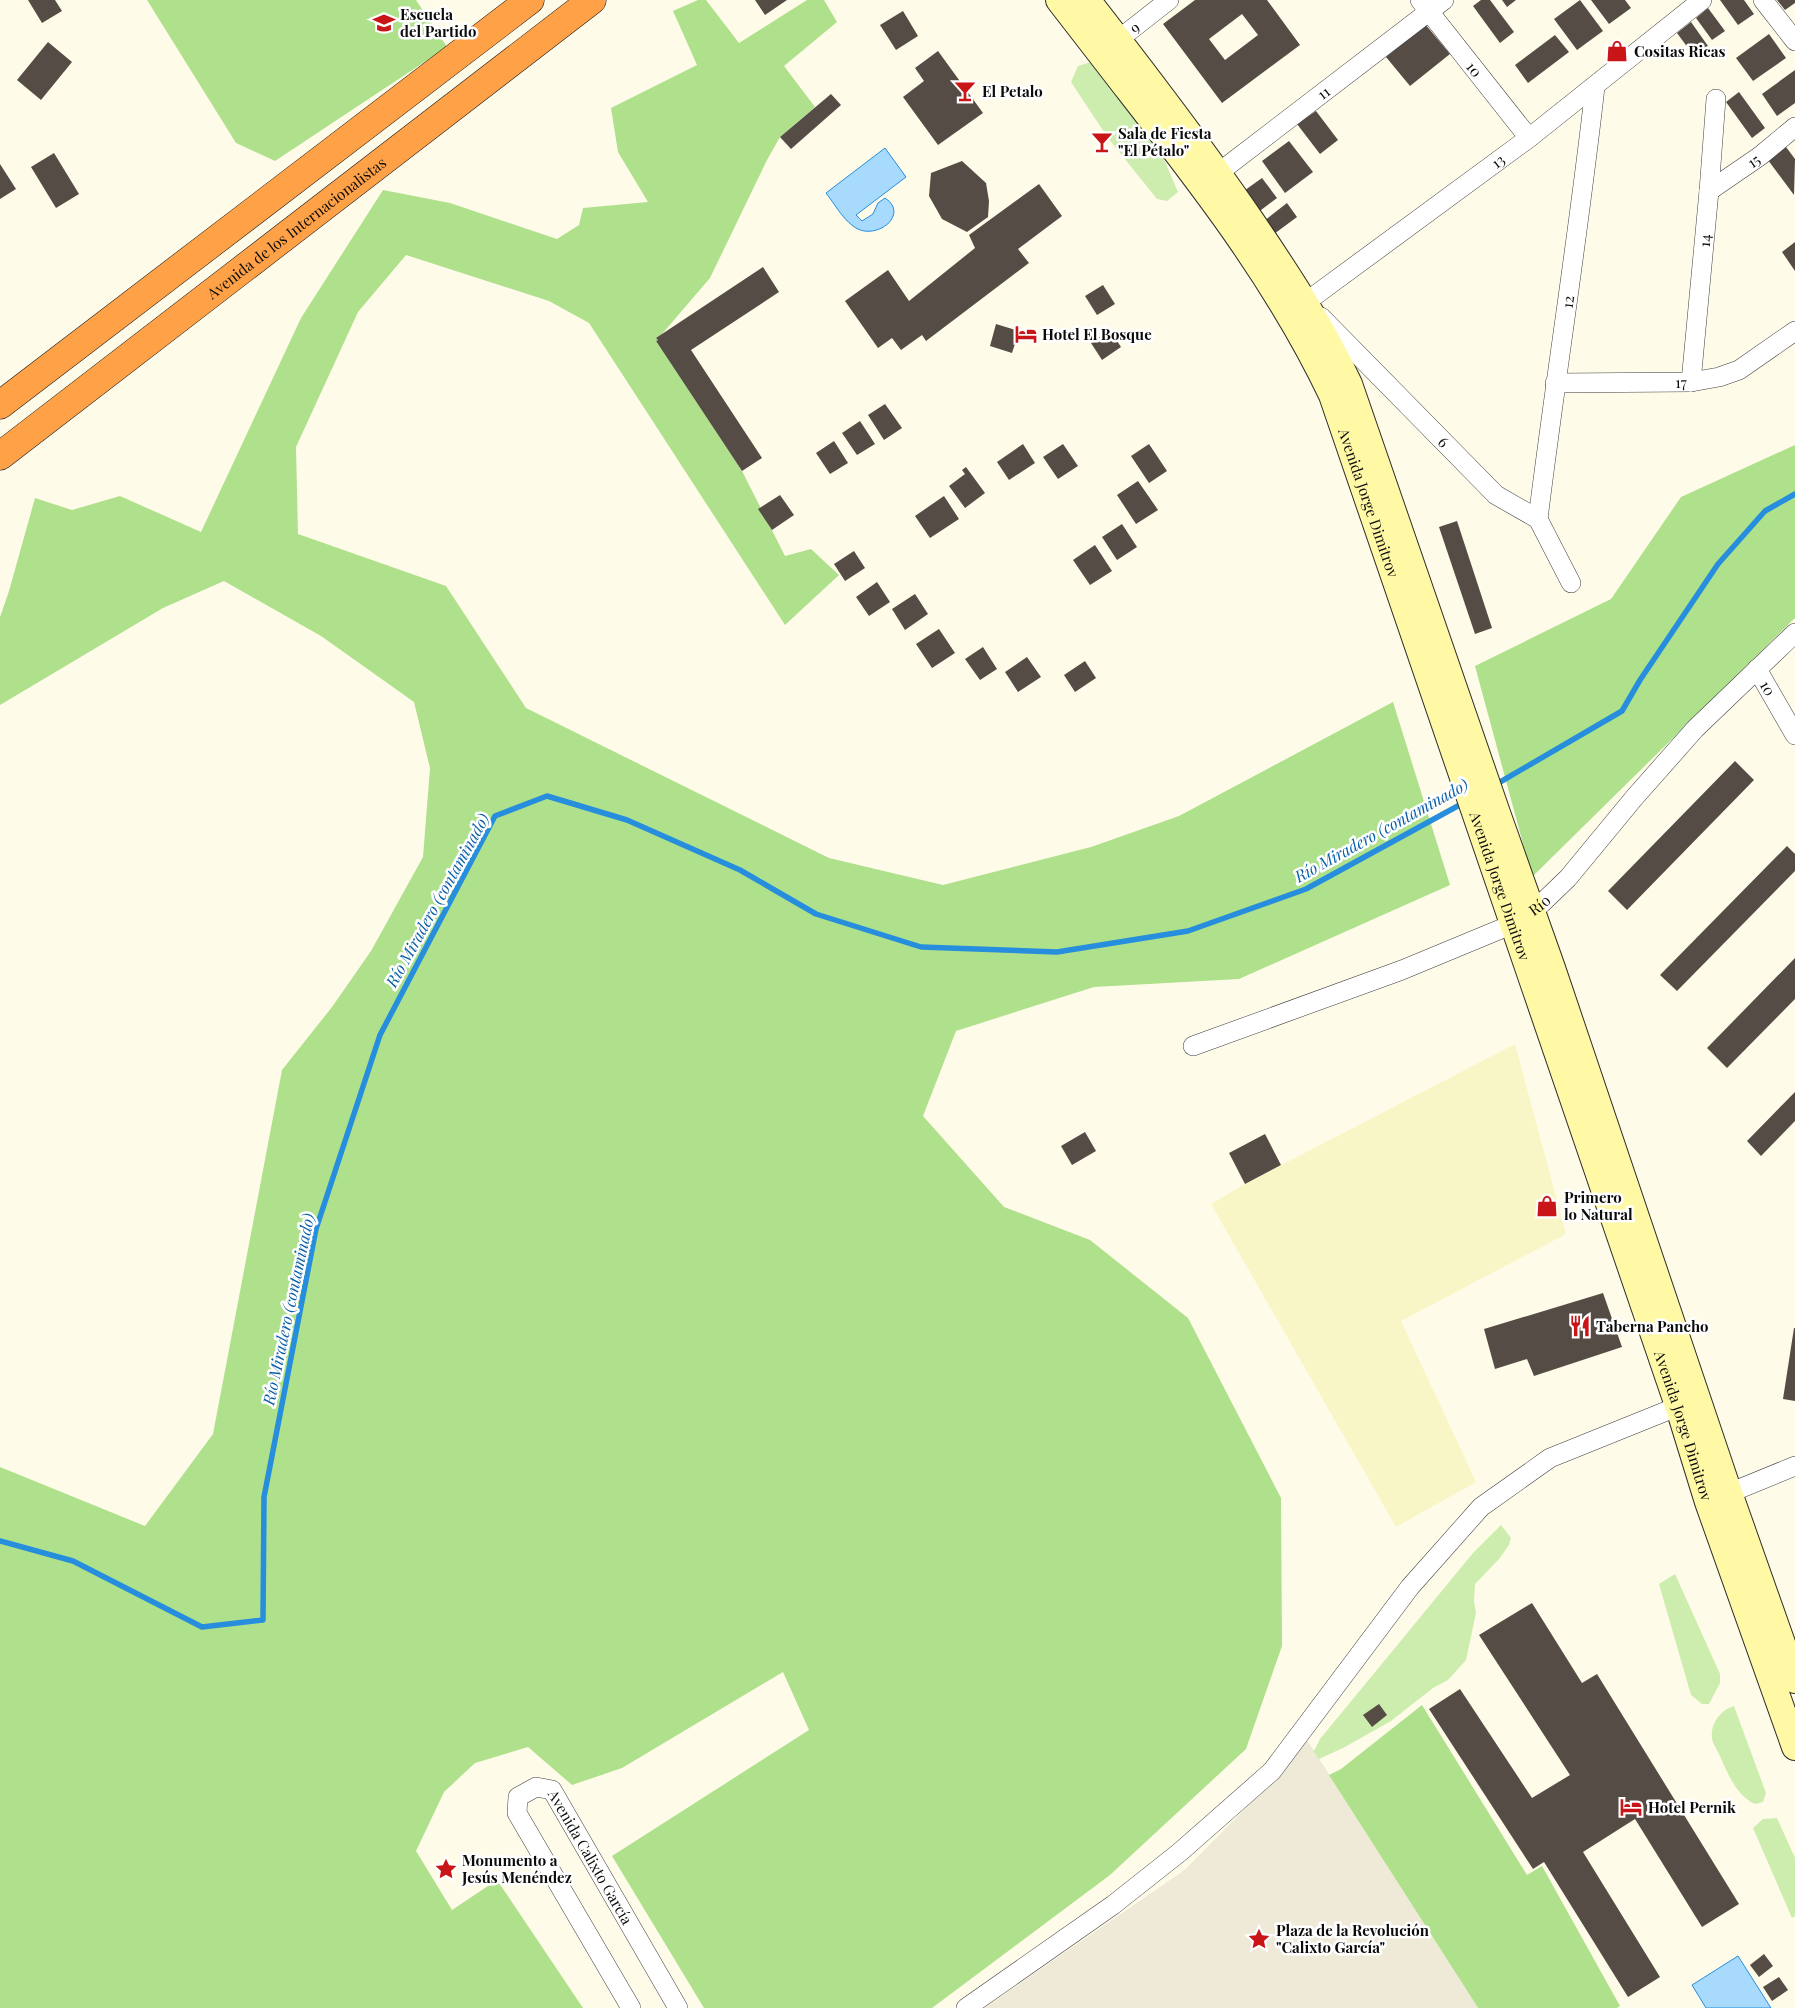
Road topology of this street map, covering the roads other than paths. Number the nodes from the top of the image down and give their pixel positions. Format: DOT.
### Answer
graph roads {
  1 [pos="530,0"];
  2 [pos="592,0"];
  3 [pos="1059,0"];
  4 [pos="1087,0"];
  5 [pos="1169,0"];
  6 [pos="1444,0"];
  7 [pos="1702,0"];
  8 [pos="1763,0"];
  9 [pos="1425,6"];
  10 [pos="1795,41"];
  11 [pos="1109,47"];
  12 [pos="1595,86"];
  13 [pos="1716,99"];
  14 [pos="1795,127"];
  15 [pos="1529,138"];
  16 [pos="1211,179"];
  17 [pos="1709,191"];
  18 [pos="1297,307"];
  19 [pos="1795,331"];
  20 [pos="1690,382"];
  21 [pos="1555,383"];
  22 [pos="0,404"];
  23 [pos="0,456"];
  24 [pos="1538,519"];
  25 [pos="1571,583"];
  26 [pos="1795,633"];
  27 [pos="1757,668"];
  28 [pos="1795,735"];
  29 [pos="1522,917"];
  30 [pos="1193,1046"];
  31 [pos="1688,1403"];
  32 [pos="1795,1466"];
  33 [pos="1719,1497"];
  34 [pos="1795,1680"];
  35 [pos="1795,1747"];
  36 [pos="631,2008"];
  37 [pos="678,2008"];
  38 [pos="966,2008"];
  1 -- 22 [label="highway"];
  2 -- 23 [label="highway, Avenida de los Internacionalistas"];
  3 -- 11 [label="main road, Avenida Jorge Dimitrov"];
  4 -- 11 [label="main road, Avenida Jorge Dimitrov"];
  5 -- 11 [label="street, 9"];
  6 -- 9 [label="street, 11"];
  7 -- 12 [label="street, 13"];
  8 -- 10 [label="street"];
  9 -- 15 [label="street, 10"];
  9 -- 16 [label="street, 11"];
  11 -- 16 [label="main road, Avenida Jorge Dimitrov"];
  12 -- 15 [label="street, 13"];
  12 -- 21 [label="street, 12"];
  13 -- 17 [label="street, 14"];
  14 -- 17 [label="street, 15"];
  15 -- 18 [label="street, 13"];
  16 -- 18 [label="main road, Avenida Jorge Dimitrov"];
  17 -- 20 [label="street, 14"];
  18 -- 24 [label="street, 6"];
  18 -- 29 [label="main road, Avenida Jorge Dimitrov"];
  19 -- 20 [label="street, 17"];
  20 -- 21 [label="street, 17"];
  21 -- 24 [label="street, 12"];
  24 -- 25 [label="street"];
  26 -- 27 [label="street, Río"];
  27 -- 28 [label="street, 10"];
  27 -- 29 [label="street, Río"];
  29 -- 30 [label="street, Río"];
  29 -- 31 [label="main road, Avenida Jorge Dimitrov"];
  31 -- 33 [label="main road, Avenida Jorge Dimitrov"];
  31 -- 38 [label="street"];
  32 -- 33 [label="street"];
  33 -- 34 [label="main road, Avenida Jorge Dimitrov"];
  33 -- 35 [label="main road, Avenida Jorge Dimitrov"];
  36 -- 37 [label="street, Avenida Calixto García"];
}
